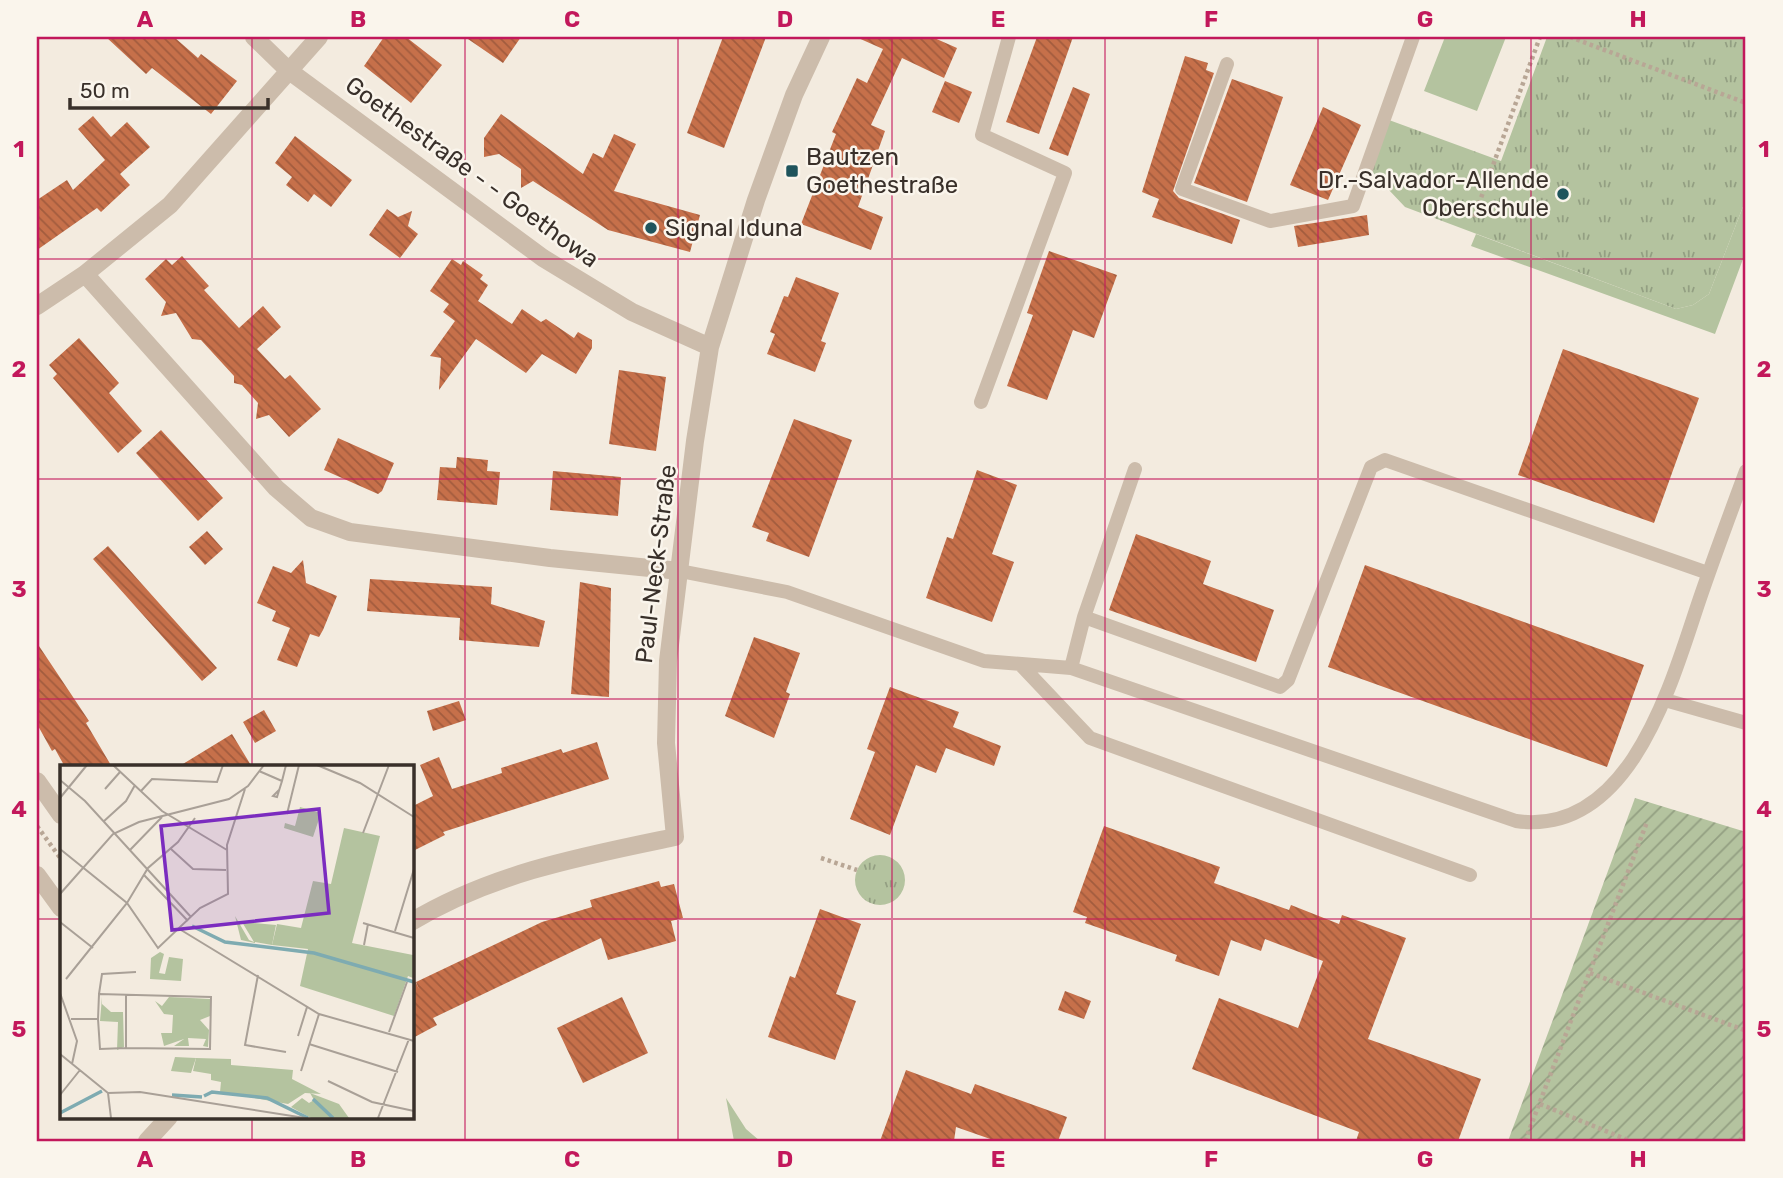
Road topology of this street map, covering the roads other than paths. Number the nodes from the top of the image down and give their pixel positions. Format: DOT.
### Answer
graph roads {
  1 [pos="254,37"];
  2 [pos="319,37"];
  3 [pos="821,37"];
  4 [pos="1413,37"];
  5 [pos="1006,38"];
  6 [pos="1227,64"];
  7 [pos="288,70"];
  8 [pos="85,274"];
  9 [pos="37,306"];
  10 [pos="710,347"];
  11 [pos="981,402"];
  12 [pos="1135,469"];
  13 [pos="1746,471"];
  14 [pos="680,571"];
  15 [pos="1709,573"];
  16 [pos="1084,617"];
  17 [pos="1020,664"];
  18 [pos="1071,668"];
  19 [pos="1665,700"];
  20 [pos="1746,723"];
  21 [pos="37,781"];
  22 [pos="60,814"];
  23 [pos="37,875"];
  24 [pos="1470,875"];
  25 [pos="60,907"];
  26 [pos="413,921"];
  27 [pos="168,1118"];
  28 [pos="147,1141"];
  1 -- 7 [label="street, Goethestraße - - Goethowa"];
  2 -- 7 [label="street"];
  3 -- 10 [label="street, Paul-Neck-Straße"];
  4 -- 6 [label="lane"];
  5 -- 11 [label="lane"];
  7 -- 8 [label="street"];
  7 -- 10 [label="street, Goethestraße - - Goethowa"];
  8 -- 9 [label="street"];
  8 -- 14 [label="street"];
  10 -- 14 [label="street, Paul-Neck-Straße"];
  12 -- 16 [label="lane"];
  13 -- 15 [label="lane"];
  14 -- 17 [label="lane"];
  14 -- 26 [label="street, Paul-Neck-Straße"];
  15 -- 16 [label="lane"];
  15 -- 19 [label="lane"];
  16 -- 18 [label="lane"];
  17 -- 18 [label="lane"];
  17 -- 24 [label="lane"];
  18 -- 19 [label="lane"];
  19 -- 20 [label="lane"];
  21 -- 22 [label="street"];
  23 -- 25 [label="street"];
  27 -- 28 [label="street"];
}
